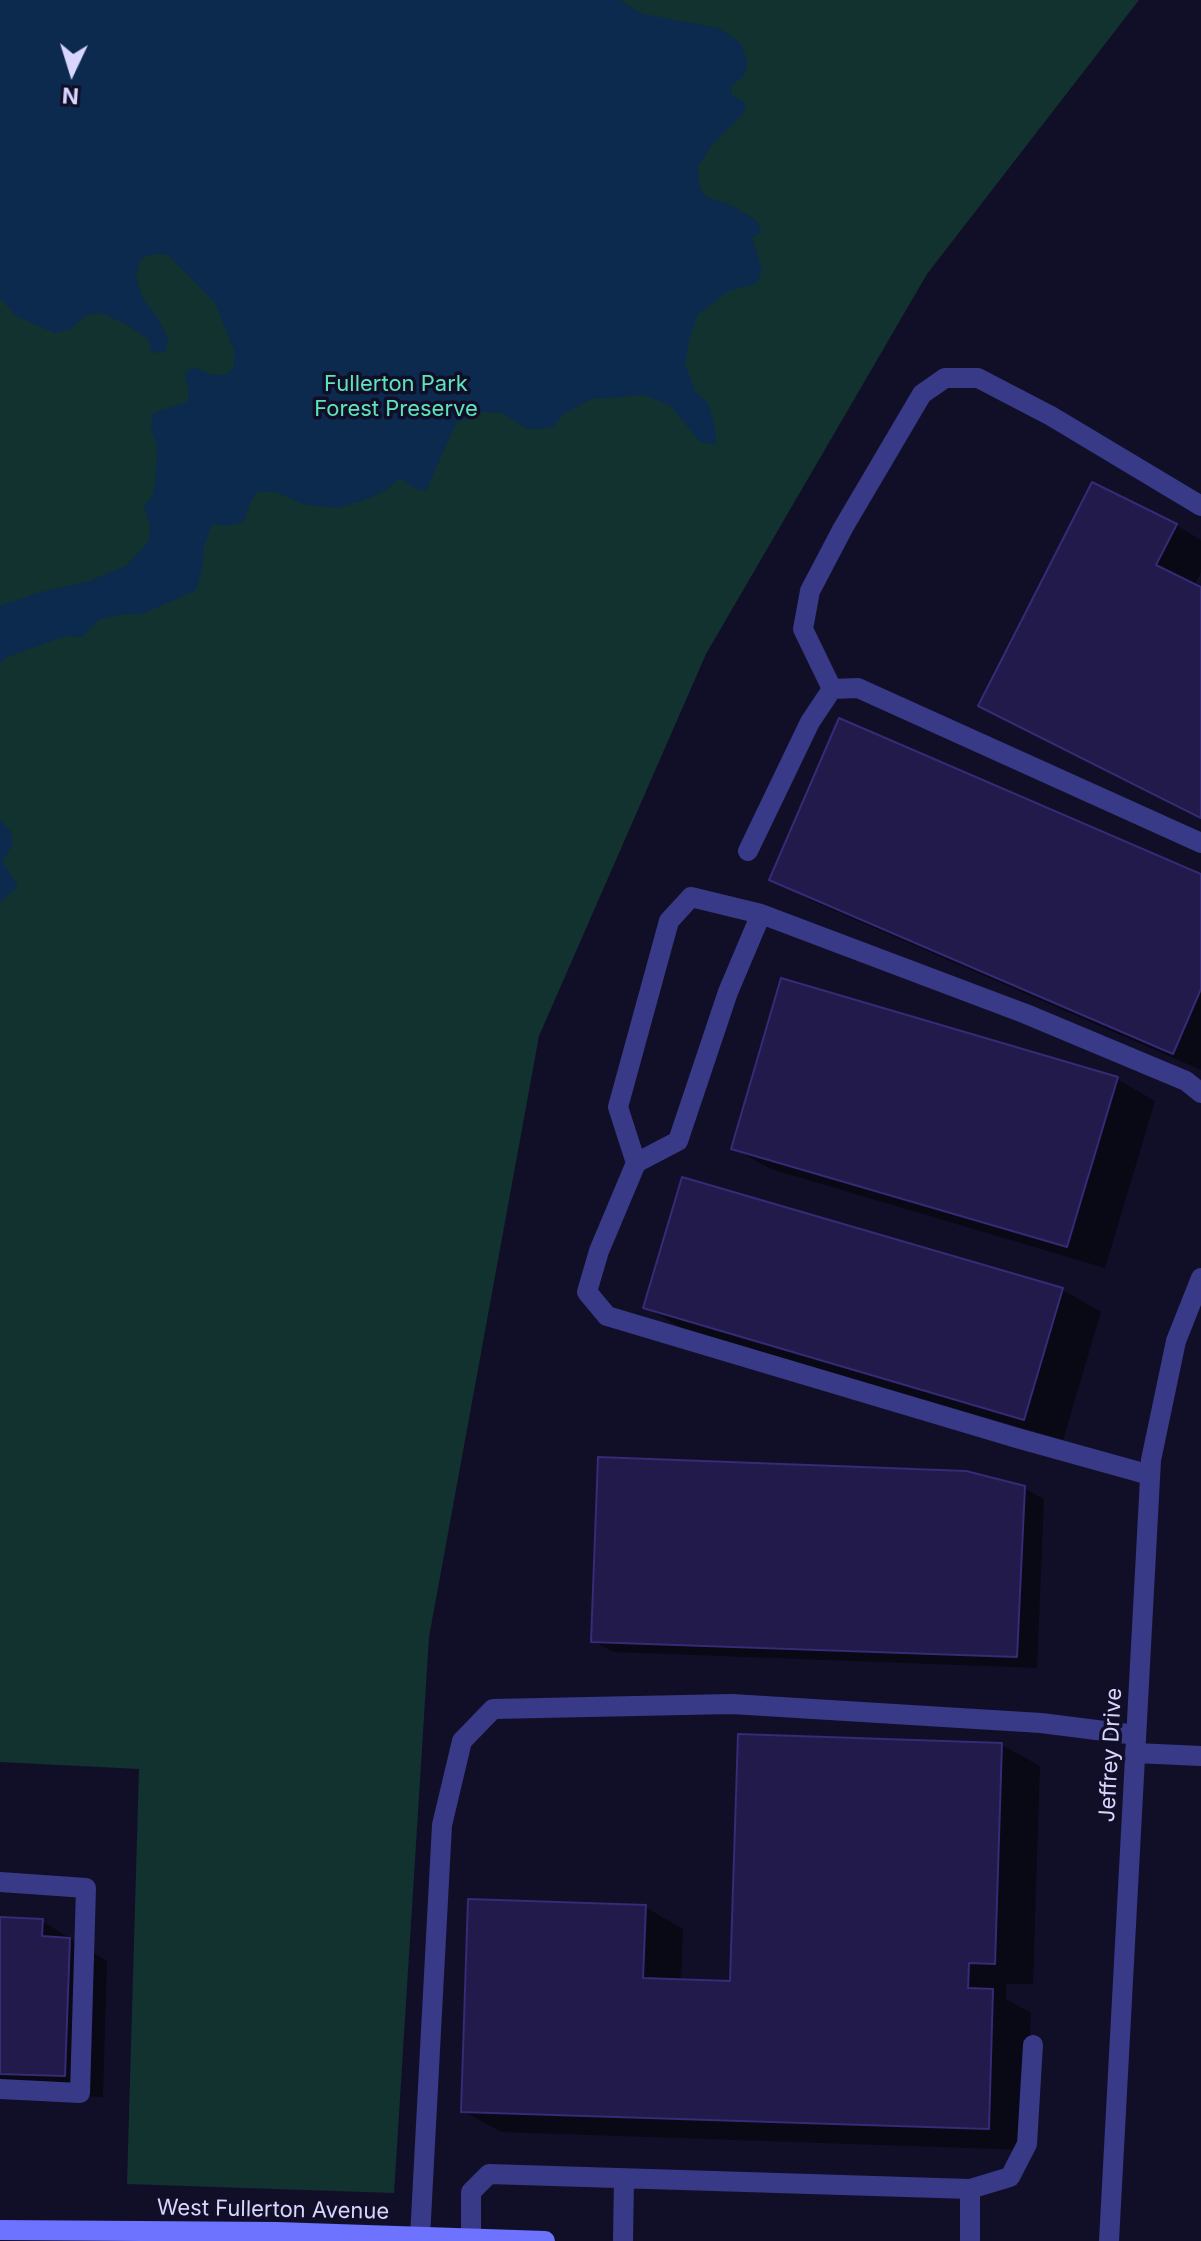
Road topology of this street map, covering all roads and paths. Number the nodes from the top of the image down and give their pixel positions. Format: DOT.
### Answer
graph roads {
  1 [pos="1201,506"];
  2 [pos="832,689"];
  3 [pos="1201,843"];
  4 [pos="748,851"];
  5 [pos="761,914"];
  6 [pos="1201,1093"];
  7 [pos="636,1163"];
  8 [pos="1201,1278"];
  9 [pos="1150,1475"];
  10 [pos="1136,1744"];
  11 [pos="1201,1756"];
  12 [pos="0,1882"];
  13 [pos="1033,2045"];
  14 [pos="0,2089"];
  15 [pos="624,2179"];
  16 [pos="970,2189"];
  17 [pos="0,2230"];
  18 [pos="420,2237"];
  19 [pos="471,2239"];
  20 [pos="545,2241"];
  21 [pos="623,2241"];
  22 [pos="970,2241"];
  23 [pos="1109,2241"];
  1 -- 2 [label="street"];
  2 -- 3 [label="street"];
  2 -- 4 [label="street"];
  5 -- 6 [label="street"];
  5 -- 7 [label="street"];
  5 -- 7 [label="street"];
  7 -- 9 [label="street"];
  8 -- 9 [label="street, Jeffrey Drive"];
  9 -- 10 [label="street, Jeffrey Drive"];
  10 -- 11 [label="street"];
  10 -- 18 [label="street"];
  10 -- 23 [label="street, Jeffrey Drive"];
  12 -- 14 [label="street"];
  13 -- 16 [label="street"];
  15 -- 16 [label="street"];
  15 -- 19 [label="street"];
  15 -- 21 [label="street"];
  16 -- 22 [label="street"];
  17 -- 18 [label="street, West Fullerton Avenue"];
  18 -- 19 [label="street, West Fullerton Avenue"];
  19 -- 20 [label="street, West Fullerton Avenue"];
}
